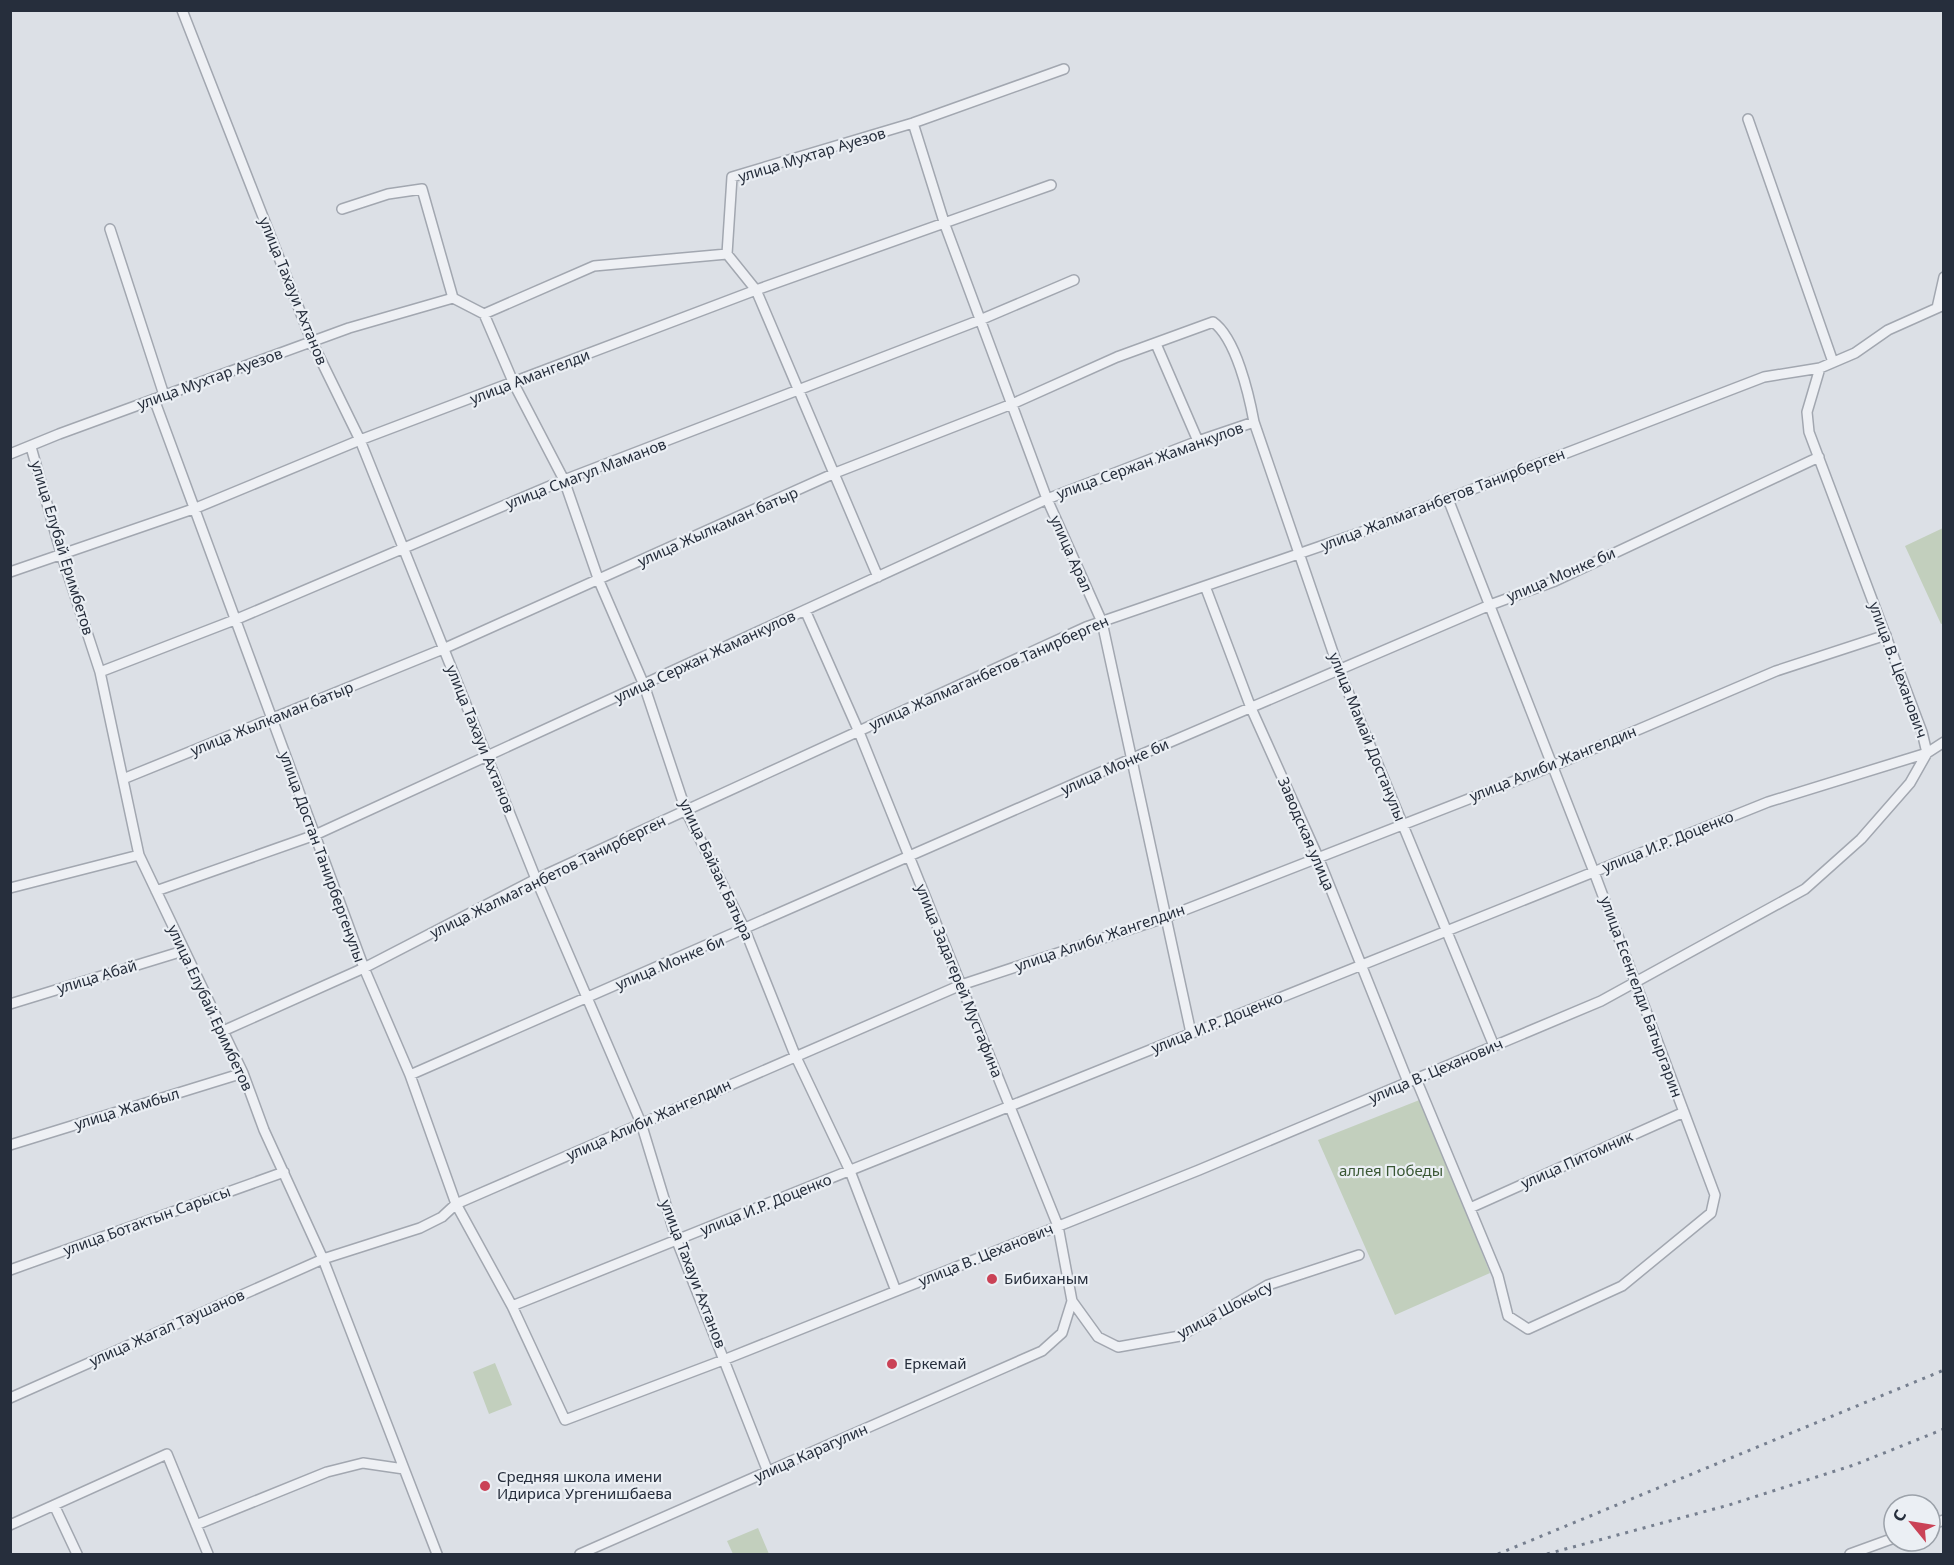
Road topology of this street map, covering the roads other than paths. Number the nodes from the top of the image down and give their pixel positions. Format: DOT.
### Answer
graph roads {
  1 [pos="182,10"];
  2 [pos="1064,69"];
  3 [pos="1748,119"];
  4 [pos="914,123"];
  5 [pos="1051,185"];
  6 [pos="342,209"];
  7 [pos="945,225"];
  8 [pos="110,229"];
  9 [pos="726,254"];
  10 [pos="1944,277"];
  11 [pos="1074,280"];
  12 [pos="756,290"];
  13 [pos="453,298"];
  14 [pos="1940,307"];
  15 [pos="484,314"];
  16 [pos="980,320"];
  17 [pos="312,342"];
  18 [pos="1156,344"];
  19 [pos="1833,362"];
  20 [pos="1820,368"];
  21 [pos="514,384"];
  22 [pos="800,390"];
  23 [pos="164,395"];
  24 [pos="154,399"];
  25 [pos="1012,404"];
  26 [pos="1254,422"];
  27 [pos="360,440"];
  28 [pos="1198,441"];
  29 [pos="31,447"];
  30 [pos="10,454"];
  31 [pos="1819,457"];
  32 [pos="836,474"];
  33 [pos="564,480"];
  34 [pos="1047,499"];
  35 [pos="1448,499"];
  36 [pos="195,508"];
  37 [pos="403,548"];
  38 [pos="61,553"];
  39 [pos="1301,553"];
  40 [pos="10,572"];
  41 [pos="878,577"];
  42 [pos="599,581"];
  43 [pos="1205,586"];
  44 [pos="1490,605"];
  45 [pos="805,610"];
  46 [pos="237,619"];
  47 [pos="1102,622"];
  48 [pos="1886,635"];
  49 [pos="443,649"];
  50 [pos="1339,670"];
  51 [pos="100,672"];
  52 [pos="644,685"];
  53 [pos="1251,708"];
  54 [pos="271,721"];
  55 [pos="859,732"];
  56 [pos="1944,742"];
  57 [pos="1927,753"];
  58 [pos="487,757"];
  59 [pos="1134,758"];
  60 [pos="1553,765"];
  61 [pos="123,779"];
  62 [pos="686,811"];
  63 [pos="1402,824"];
  64 [pos="315,835"];
  65 [pos="140,855"];
  66 [pos="1318,857"];
  67 [pos="910,858"];
  68 [pos="1594,872"];
  69 [pos="536,879"];
  70 [pos="10,888"];
  71 [pos="156,891"];
  72 [pos="1164,918"];
  73 [pos="745,930"];
  74 [pos="1445,932"];
  75 [pos="183,951"];
  76 [pos="1360,966"];
  77 [pos="364,968"];
  78 [pos="1635,983"];
  79 [pos="961,985"];
  80 [pos="586,999"];
  81 [pos="10,1004"];
  82 [pos="223,1031"];
  83 [pos="1191,1033"];
  84 [pos="1494,1046"];
  85 [pos="795,1055"];
  86 [pos="243,1073"];
  87 [pos="410,1075"];
  88 [pos="1412,1081"];
  89 [pos="1009,1106"];
  90 [pos="1684,1112"];
  91 [pos="640,1124"];
  92 [pos="10,1145"];
  93 [pos="850,1171"];
  94 [pos="284,1172"];
  95 [pos="1715,1195"];
  96 [pos="456,1204"];
  97 [pos="1470,1208"];
  98 [pos="1058,1226"];
  99 [pos="677,1241"];
  100 [pos="1359,1255"];
  101 [pos="323,1259"];
  102 [pos="10,1270"];
  103 [pos="896,1291"];
  104 [pos="1072,1301"];
  105 [pos="512,1306"];
  106 [pos="1042,1351"];
  107 [pos="726,1359"];
  108 [pos="10,1398"];
  109 [pos="565,1420"];
  110 [pos="404,1469"];
  111 [pos="768,1472"];
  112 [pos="54,1505"];
  113 [pos="10,1525"];
  114 [pos="196,1525"];
  115 [pos="1882,1542"];
  116 [pos="77,1554"];
  117 [pos="208,1554"];
  118 [pos="437,1554"];
  119 [pos="580,1554"];
  120 [pos="1850,1554"];
  1 -- 17 [label="street, улица Тахауи Ахтанов"];
  2 -- 4 [label="street, улица Мухтар Ауезов"];
  3 -- 19 [label="street"];
  4 -- 7 [label="street, улица Арал"];
  4 -- 9 [label="street, улица Мухтар Ауезов"];
  5 -- 7 [label="street, улица Амангелди"];
  6 -- 13 [label="street"];
  7 -- 12 [label="street, улица Амангелди"];
  7 -- 16 [label="street, улица Арал"];
  8 -- 23 [label="street"];
  9 -- 12 [label="street"];
  9 -- 15 [label="street"];
  10 -- 14 [label="street"];
  11 -- 16 [label="street, улица Смагул Маманов"];
  12 -- 21 [label="street, улица Амангелди"];
  12 -- 22 [label="street"];
  13 -- 15 [label="street"];
  13 -- 17 [label="street, улица Мухтар Ауезов"];
  14 -- 19 [label="street, улица Жалмаганбетов Танирберген"];
  15 -- 21 [label="street, улица Байзак Батыра"];
  16 -- 22 [label="street, улица Смагул Маманов"];
  16 -- 25 [label="street, улица Арал"];
  17 -- 23 [label="street, улица Мухтар Ауезов"];
  17 -- 27 [label="street, улица Тахауи Ахтанов"];
  18 -- 25 [label="street, улица Жылкаман батыр"];
  18 -- 26 [label="street, улица Жылкаман батыр"];
  18 -- 28 [label="street"];
  19 -- 20 [label="street, улица Жалмаганбетов Танирберген"];
  20 -- 31 [label="street, улица В. Цеханович"];
  20 -- 35 [label="street, улица Жалмаганбетов Танирберген"];
  21 -- 27 [label="street, улица Амангелди"];
  21 -- 33 [label="street, улица Байзак Батыра"];
  22 -- 32 [label="street"];
  22 -- 33 [label="street, улица Смагул Маманов"];
  23 -- 24 [label="street, улица Мухтар Ауезов"];
  24 -- 29 [label="street, улица Мухтар Ауезов"];
  24 -- 36 [label="street, улица Достан Танирбергенулы"];
  25 -- 32 [label="street, улица Жылкаман батыр"];
  25 -- 34 [label="street, улица Арал"];
  26 -- 28 [label="street, улица Сержан Жаманкулов"];
  26 -- 39 [label="street, улица Мамай Достанулы"];
  27 -- 36 [label="street, улица Амангелди"];
  27 -- 37 [label="street, улица Тахауи Ахтанов"];
  28 -- 34 [label="street, улица Сержан Жаманкулов"];
  29 -- 30 [label="street, улица Мухтар Ауезов"];
  29 -- 38 [label="street, улица Елубай Еримбетов"];
  31 -- 44 [label="street, улица Монке би"];
  31 -- 48 [label="street, улица В. Цеханович"];
  32 -- 41 [label="street"];
  32 -- 42 [label="street, улица Жылкаман батыр"];
  33 -- 37 [label="street, улица Смагул Маманов"];
  33 -- 42 [label="street, улица Байзак Батыра"];
  34 -- 41 [label="street, улица Сержан Жаманкулов"];
  34 -- 47 [label="street, улица Арал"];
  35 -- 39 [label="street, улица Жалмаганбетов Танирберген"];
  35 -- 44 [label="street, улица Есенгелди Батыргарин"];
  36 -- 38 [label="street, улица Амангелди"];
  36 -- 46 [label="street, улица Достан Танирбергенулы"];
  37 -- 46 [label="street, улица Смагул Маманов"];
  37 -- 49 [label="street, улица Тахауи Ахтанов"];
  38 -- 40 [label="street, улица Амангелди"];
  38 -- 51 [label="street, улица Елубай Еримбетов"];
  39 -- 43 [label="street, улица Жалмаганбетов Танирберген"];
  39 -- 50 [label="street, улица Мамай Достанулы"];
  41 -- 45 [label="street, улица Сержан Жаманкулов"];
  42 -- 49 [label="street, улица Жылкаман батыр"];
  42 -- 52 [label="street, улица Байзак Батыра"];
  43 -- 47 [label="street, улица Жалмаганбетов Танирберген"];
  43 -- 53 [label="street, Заводская улица"];
  44 -- 50 [label="street, улица Монке би"];
  44 -- 60 [label="street, улица Есенгелди Батыргарин"];
  45 -- 52 [label="street, улица Сержан Жаманкулов"];
  45 -- 55 [label="street, улица Задагерей Мустафина"];
  46 -- 51 [label="street, улица Смагул Маманов"];
  46 -- 54 [label="street, улица Достан Танирбергенулы"];
  47 -- 55 [label="street, улица Жалмаганбетов Танирберген"];
  47 -- 59 [label="street, улица Арал"];
  48 -- 57 [label="street, улица В. Цеханович"];
  48 -- 60 [label="street, улица Алиби Жангелдин"];
  49 -- 54 [label="street, улица Жылкаман батыр"];
  49 -- 58 [label="street, улица Тахауи Ахтанов"];
  50 -- 53 [label="street, улица Монке би"];
  50 -- 63 [label="street, улица Мамай Достанулы"];
  51 -- 61 [label="street, улица Елубай Еримбетов"];
  52 -- 58 [label="street, улица Сержан Жаманкулов"];
  52 -- 62 [label="street, улица Байзак Батыра"];
  53 -- 59 [label="street, улица Монке би"];
  53 -- 66 [label="street, Заводская улица"];
  54 -- 61 [label="street, улица Жылкаман батыр"];
  54 -- 64 [label="street, улица Достан Танирбергенулы"];
  55 -- 62 [label="street, улица Жалмаганбетов Танирберген"];
  55 -- 67 [label="street, улица Задагерей Мустафина"];
  56 -- 57 [label="street"];
  57 -- 68 [label="street, улица И.Р. Доценко"];
  57 -- 78 [label="street, улица В. Цеханович"];
  58 -- 64 [label="street, улица Сержан Жаманкулов"];
  58 -- 69 [label="street, улица Тахауи Ахтанов"];
  59 -- 67 [label="street, улица Монке би"];
  59 -- 72 [label="street, улица Арал"];
  60 -- 63 [label="street, улица Алиби Жангелдин"];
  60 -- 68 [label="street, улица Есенгелди Батыргарин"];
  61 -- 65 [label="street, улица Елубай Еримбетов"];
  62 -- 69 [label="street, улица Жалмаганбетов Танирберген"];
  62 -- 73 [label="street, улица Байзак Батыра"];
  63 -- 66 [label="street, улица Алиби Жангелдин"];
  63 -- 74 [label="street, улица Мамай Достанулы"];
  64 -- 71 [label="street, улица Сержан Жаманкулов"];
  64 -- 77 [label="street, улица Достан Танирбергенулы"];
  65 -- 70 [label="street"];
  65 -- 71 [label="street, улица Елубай Еримбетов"];
  66 -- 72 [label="street, улица Алиби Жангелдин"];
  66 -- 76 [label="street, Заводская улица"];
  67 -- 73 [label="street, улица Монке би"];
  67 -- 79 [label="street, улица Задагерей Мустафина"];
  68 -- 74 [label="street, улица И.Р. Доценко"];
  68 -- 78 [label="street, улица Есенгелди Батыргарин"];
  69 -- 77 [label="street, улица Жалмаганбетов Танирберген"];
  69 -- 80 [label="street, улица Тахауи Ахтанов"];
  71 -- 75 [label="street, улица Елубай Еримбетов"];
  72 -- 79 [label="street, улица Алиби Жангелдин"];
  72 -- 83 [label="street, улица Арал"];
  73 -- 80 [label="street, улица Монке би"];
  73 -- 85 [label="street, улица Байзак Батыра"];
  74 -- 76 [label="street, улица И.Р. Доценко"];
  74 -- 84 [label="street, улица Мамай Достанулы"];
  75 -- 81 [label="street, улица Абай"];
  75 -- 82 [label="street, улица Елубай Еримбетов"];
  76 -- 83 [label="street, улица И.Р. Доценко"];
  76 -- 88 [label="street, Заводская улица"];
  77 -- 82 [label="street, улица Жалмаганбетов Танирберген"];
  77 -- 87 [label="street, улица Достан Танирбергенулы"];
  78 -- 84 [label="street, улица В. Цеханович"];
  78 -- 90 [label="street, улица Есенгелди Батыргарин"];
  79 -- 85 [label="street, улица Алиби Жангелдин"];
  79 -- 89 [label="street, улица Задагерей Мустафина"];
  80 -- 87 [label="street, улица Монке би"];
  80 -- 91 [label="street, улица Тахауи Ахтанов"];
  82 -- 86 [label="street, улица Елубай Еримбетов"];
  83 -- 89 [label="street, улица И.Р. Доценко"];
  84 -- 88 [label="street, улица В. Цеханович"];
  85 -- 91 [label="street, улица Алиби Жангелдин"];
  85 -- 93 [label="street, улица Байзак Батыра"];
  86 -- 92 [label="street, улица Жамбыл"];
  86 -- 94 [label="street, улица Елубай Еримбетов"];
  87 -- 96 [label="street, улица Достан Танирбергенулы"];
  88 -- 97 [label="street, Заводская улица"];
  88 -- 98 [label="street, улица В. Цеханович"];
  89 -- 93 [label="street, улица И.Р. Доценко"];
  89 -- 98 [label="street, улица Задагерей Мустафина"];
  90 -- 95 [label="street, улица Есенгелди Батыргарин"];
  90 -- 97 [label="street, улица Питомник"];
  91 -- 96 [label="street, улица Алиби Жангелдин"];
  91 -- 99 [label="street, улица Тахауи Ахтанов"];
  93 -- 99 [label="street, улица И.Р. Доценко"];
  93 -- 103 [label="street, улица Байзак Батыра"];
  94 -- 101 [label="street, улица Елубай Еримбетов"];
  94 -- 102 [label="street, улица Ботактын Сарысы"];
  95 -- 97 [label="street, Заводская улица"];
  96 -- 101 [label="street, улица Алиби Жангелдин"];
  96 -- 105 [label="street, улица Достан Танирбергенулы"];
  98 -- 103 [label="street, улица В. Цеханович"];
  98 -- 104 [label="street, улица Задагерей Мустафина"];
  99 -- 105 [label="street, улица И.Р. Доценко"];
  99 -- 107 [label="street, улица Тахауи Ахтанов"];
  100 -- 104 [label="street, улица Шокысу"];
  101 -- 108 [label="street, улица Жагал Таушанов"];
  101 -- 110 [label="street, улица Елубай Еримбетов"];
  103 -- 107 [label="street, улица В. Цеханович"];
  104 -- 106 [label="street, улица Задагерей Мустафина"];
  105 -- 109 [label="street, улица Достан Танирбергенулы"];
  106 -- 111 [label="street, улица Карагулин"];
  107 -- 109 [label="street, улица В. Цеханович"];
  107 -- 111 [label="street, улица Тахауи Ахтанов"];
  110 -- 114 [label="street"];
  110 -- 118 [label="street, улица Елубай Еримбетов"];
  111 -- 119 [label="street, улица Карагулин"];
  112 -- 113 [label="street"];
  112 -- 114 [label="street"];
  112 -- 116 [label="street"];
  114 -- 117 [label="street"];
  115 -- 120 [label="street"];
}
